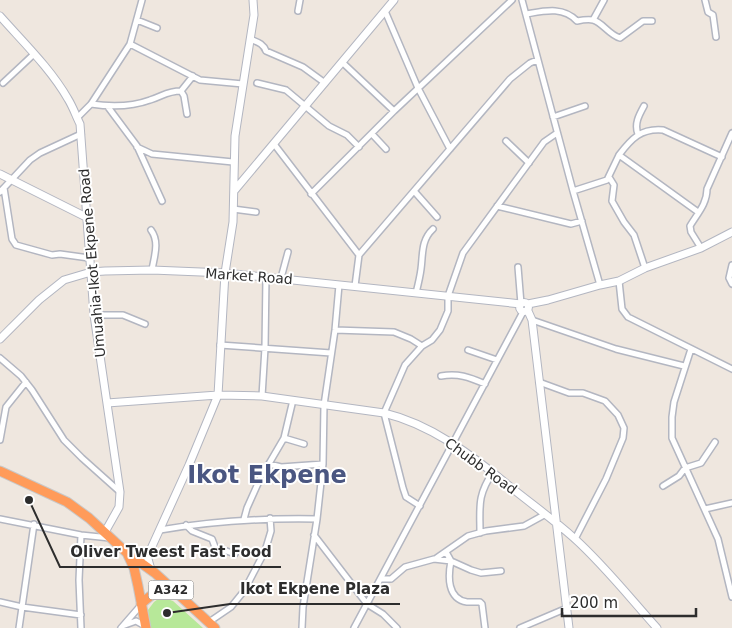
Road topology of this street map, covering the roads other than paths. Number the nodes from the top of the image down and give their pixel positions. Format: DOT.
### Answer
graph roads {
  1 [pos="142,0"];
  2 [pos="253,0"];
  3 [pos="300,0"];
  4 [pos="394,0"];
  5 [pos="512,0"];
  6 [pos="522,0"];
  7 [pos="604,0"];
  8 [pos="704,0"];
  9 [pos="298,11"];
  10 [pos="385,12"];
  11 [pos="526,14"];
  12 [pos="0,16"];
  13 [pos="137,20"];
  14 [pos="593,20"];
  15 [pos="652,21"];
  16 [pos="157,28"];
  17 [pos="716,37"];
  18 [pos="250,39"];
  19 [pos="130,44"];
  20 [pos="34,54"];
  21 [pos="537,60"];
  22 [pos="343,62"];
  23 [pos="193,76"];
  24 [pos="3,83"];
  25 [pos="257,83"];
  26 [pos="325,83"];
  27 [pos="243,84"];
  28 [pos="418,88"];
  29 [pos="180,91"];
  30 [pos="91,104"];
  31 [pos="108,106"];
  32 [pos="585,106"];
  33 [pos="644,106"];
  34 [pos="305,107"];
  35 [pos="394,111"];
  36 [pos="187,114"];
  37 [pos="553,117"];
  38 [pos="77,118"];
  39 [pos="558,133"];
  40 [pos="732,133"];
  41 [pos="81,134"];
  42 [pos="372,134"];
  43 [pos="638,134"];
  44 [pos="506,141"];
  45 [pos="274,144"];
  46 [pos="137,146"];
  47 [pos="359,147"];
  48 [pos="386,149"];
  49 [pos="450,149"];
  50 [pos="147,152"];
  51 [pos="619,156"];
  52 [pos="142,157"];
  53 [pos="722,157"];
  54 [pos="233,162"];
  55 [pos="529,162"];
  56 [pos="0,174"];
  57 [pos="609,177"];
  58 [pos="13,180"];
  59 [pos="2,190"];
  60 [pos="414,191"];
  61 [pos="234,192"];
  62 [pos="573,192"];
  63 [pos="311,194"];
  64 [pos="162,201"];
  65 [pos="497,206"];
  66 [pos="233,209"];
  67 [pos="256,212"];
  68 [pos="698,212"];
  69 [pos="86,217"];
  70 [pos="438,217"];
  71 [pos="582,221"];
  72 [pos="433,229"];
  73 [pos="151,230"];
  74 [pos="731,234"];
  75 [pos="701,248"];
  76 [pos="288,252"];
  77 [pos="359,256"];
  78 [pos="90,258"];
  79 [pos="732,265"];
  80 [pos="518,267"];
  81 [pos="645,268"];
  82 [pos="152,270"];
  83 [pos="91,272"];
  84 [pos="226,273"];
  85 [pos="266,277"];
  86 [pos="281,278"];
  87 [pos="619,281"];
  88 [pos="732,284"];
  89 [pos="339,285"];
  90 [pos="600,285"];
  91 [pos="355,286"];
  92 [pos="416,293"];
  93 [pos="448,296"];
  94 [pos="525,308"];
  95 [pos="94,314"];
  96 [pos="532,320"];
  97 [pos="145,324"];
  98 [pos="335,330"];
  99 [pos="1,336"];
  100 [pos="220,345"];
  101 [pos="422,346"];
  102 [pos="265,348"];
  103 [pos="691,349"];
  104 [pos="468,350"];
  105 [pos="332,353"];
  106 [pos="0,358"];
  107 [pos="497,360"];
  108 [pos="684,366"];
  109 [pos="732,369"];
  110 [pos="441,376"];
  111 [pos="26,382"];
  112 [pos="539,382"];
  113 [pos="485,384"];
  114 [pos="218,395"];
  115 [pos="262,396"];
  116 [pos="293,400"];
  117 [pos="107,403"];
  118 [pos="324,405"];
  119 [pos="384,412"];
  120 [pos="284,438"];
  121 [pos="0,440"];
  122 [pos="715,442"];
  123 [pos="304,444"];
  124 [pos="453,444"];
  125 [pos="269,464"];
  126 [pos="323,464"];
  127 [pos="685,468"];
  128 [pos="0,471"];
  129 [pos="492,472"];
  130 [pos="663,486"];
  131 [pos="120,492"];
  132 [pos="732,503"];
  133 [pos="420,506"];
  134 [pos="705,509"];
  135 [pos="544,515"];
  136 [pos="0,518"];
  137 [pos="270,518"];
  138 [pos="317,519"];
  139 [pos="244,520"];
  140 [pos="556,523"];
  141 [pos="34,524"];
  142 [pos="186,526"];
  143 [pos="160,530"];
  144 [pos="480,533"];
  145 [pos="81,535"];
  146 [pos="108,535"];
  147 [pos="314,535"];
  148 [pos="576,539"];
  149 [pos="127,552"];
  150 [pos="446,552"];
  151 [pos="235,554"];
  152 [pos="434,560"];
  153 [pos="451,561"];
  154 [pos="150,570"];
  155 [pos="501,571"];
  156 [pos="381,578"];
  157 [pos="176,594"];
  158 [pos="732,595"];
  159 [pos="0,602"];
  160 [pos="142,604"];
  161 [pos="367,604"];
  162 [pos="22,607"];
  163 [pos="567,608"];
  164 [pos="81,615"];
  165 [pos="212,625"];
  166 [pos="122,627"];
  167 [pos="145,627"];
  168 [pos="19,628"];
  169 [pos="81,628"];
  170 [pos="302,628"];
  171 [pos="354,628"];
  172 [pos="397,628"];
  173 [pos="485,628"];
  174 [pos="520,628"];
  175 [pos="569,628"];
  176 [pos="657,628"];
  1 -- 13 [label="street"];
  2 -- 18 [label="main road"];
  3 -- 9 [label="street"];
  4 -- 10 [label="main road"];
  5 -- 28 [label="street"];
  6 -- 11 [label="street"];
  7 -- 14 [label="street"];
  8 -- 17 [label="street"];
  10 -- 22 [label="main road"];
  10 -- 28 [label="street"];
  11 -- 14 [label="street"];
  11 -- 21 [label="street"];
  12 -- 20 [label="main road, Umuahia-Ikot Ekpene Road"];
  13 -- 16 [label="street"];
  13 -- 19 [label="street"];
  14 -- 15 [label="street"];
  18 -- 26 [label="street"];
  18 -- 27 [label="main road"];
  19 -- 23 [label="street"];
  19 -- 30 [label="street"];
  20 -- 24 [label="street"];
  20 -- 38 [label="main road, Umuahia-Ikot Ekpene Road"];
  21 -- 37 [label="street"];
  21 -- 49 [label="street"];
  22 -- 26 [label="main road"];
  22 -- 35 [label="street"];
  23 -- 27 [label="street"];
  23 -- 29 [label="street"];
  25 -- 34 [label="street"];
  26 -- 34 [label="main road"];
  27 -- 54 [label="main road"];
  28 -- 35 [label="street"];
  28 -- 49 [label="street"];
  29 -- 31 [label="street"];
  29 -- 36 [label="street"];
  30 -- 31 [label="street"];
  30 -- 38 [label="street"];
  31 -- 46 [label="street"];
  32 -- 37 [label="street"];
  33 -- 43 [label="street"];
  34 -- 45 [label="main road"];
  34 -- 47 [label="street"];
  35 -- 42 [label="street"];
  37 -- 39 [label="street"];
  38 -- 41 [label="main road, Umuahia-Ikot Ekpene Road"];
  39 -- 55 [label="street"];
  39 -- 62 [label="street"];
  40 -- 53 [label="street"];
  41 -- 58 [label="street"];
  41 -- 69 [label="main road, Umuahia-Ikot Ekpene Road"];
  42 -- 47 [label="street"];
  42 -- 48 [label="street"];
  43 -- 51 [label="street"];
  43 -- 53 [label="street"];
  44 -- 55 [label="street"];
  45 -- 61 [label="main road"];
  45 -- 63 [label="street"];
  46 -- 50 [label="street"];
  46 -- 52 [label="street"];
  47 -- 63 [label="street"];
  49 -- 60 [label="street"];
  50 -- 52 [label="street"];
  50 -- 54 [label="street"];
  51 -- 57 [label="street"];
  51 -- 68 [label="street"];
  52 -- 64 [label="street"];
  53 -- 68 [label="street"];
  54 -- 61 [label="main road"];
  55 -- 65 [label="street"];
  56 -- 58 [label="main road"];
  57 -- 62 [label="street"];
  57 -- 81 [label="street"];
  58 -- 59 [label="street"];
  58 -- 69 [label="main road"];
  59 -- 78 [label="street"];
  60 -- 70 [label="street"];
  60 -- 77 [label="street"];
  61 -- 66 [label="main road"];
  62 -- 71 [label="street"];
  63 -- 77 [label="street"];
  65 -- 71 [label="street"];
  65 -- 93 [label="street"];
  66 -- 67 [label="street"];
  66 -- 84 [label="main road"];
  68 -- 75 [label="street"];
  69 -- 78 [label="main road, Umuahia-Ikot Ekpene Road"];
  71 -- 90 [label="street"];
  72 -- 92 [label="street"];
  73 -- 82 [label="street"];
  74 -- 75 [label="main road, Market Road"];
  75 -- 81 [label="main road, Market Road"];
  76 -- 86 [label="street"];
  77 -- 91 [label="street"];
  78 -- 83 [label="main road, Umuahia-Ikot Ekpene Road"];
  79 -- 88 [label="street"];
  80 -- 94 [label="street"];
  81 -- 87 [label="main road, Market Road"];
  82 -- 83 [label="main road, Market Road"];
  82 -- 84 [label="main road, Market Road"];
  83 -- 95 [label="main road, Umuahia-Ikot Ekpene Road"];
  83 -- 99 [label="main road, Market Road"];
  84 -- 85 [label="main road, Market Road"];
  84 -- 100 [label="main road"];
  85 -- 86 [label="main road, Market Road"];
  85 -- 102 [label="street"];
  86 -- 89 [label="main road, Market Road"];
  87 -- 90 [label="main road, Market Road"];
  87 -- 103 [label="street"];
  89 -- 91 [label="main road, Market Road"];
  89 -- 98 [label="street"];
  90 -- 94 [label="main road, Market Road"];
  91 -- 92 [label="main road, Market Road"];
  92 -- 93 [label="main road, Market Road"];
  93 -- 94 [label="main road, Market Road"];
  93 -- 101 [label="street"];
  94 -- 96 [label="main road"];
  94 -- 107 [label="street"];
  95 -- 97 [label="street"];
  95 -- 117 [label="main road, Umuahia-Ikot Ekpene Road"];
  96 -- 108 [label="street"];
  96 -- 112 [label="main road"];
  98 -- 101 [label="street"];
  98 -- 105 [label="street"];
  100 -- 102 [label="street"];
  100 -- 114 [label="main road"];
  101 -- 119 [label="street"];
  102 -- 105 [label="street"];
  102 -- 115 [label="street"];
  103 -- 108 [label="street"];
  103 -- 109 [label="street"];
  104 -- 107 [label="street"];
  105 -- 118 [label="street"];
  106 -- 111 [label="street"];
  107 -- 113 [label="street"];
  108 -- 127 [label="street"];
  110 -- 113 [label="street"];
  111 -- 121 [label="street"];
  111 -- 131 [label="street"];
  112 -- 140 [label="main road"];
  112 -- 148 [label="street"];
  113 -- 124 [label="street"];
  114 -- 115 [label="main road, Chubb Road"];
  114 -- 117 [label="main road, Chubb Road"];
  114 -- 143 [label="main road"];
  115 -- 116 [label="main road, Chubb Road"];
  116 -- 118 [label="main road, Chubb Road"];
  116 -- 120 [label="street"];
  117 -- 131 [label="main road, Umuahia-Ikot Ekpene Road"];
  118 -- 119 [label="main road, Chubb Road"];
  118 -- 126 [label="street"];
  119 -- 124 [label="main road, Chubb Road"];
  119 -- 133 [label="street"];
  120 -- 123 [label="street"];
  120 -- 125 [label="street"];
  122 -- 127 [label="street"];
  124 -- 129 [label="main road, Chubb Road"];
  124 -- 133 [label="street"];
  125 -- 126 [label="street"];
  125 -- 139 [label="street"];
  126 -- 138 [label="street"];
  127 -- 130 [label="street"];
  127 -- 134 [label="street"];
  128 -- 146 [label="highway, A342"];
  129 -- 135 [label="main road, Chubb Road"];
  129 -- 144 [label="street"];
  131 -- 146 [label="main road, Umuahia-Ikot Ekpene Road"];
  132 -- 134 [label="street"];
  133 -- 156 [label="street"];
  134 -- 158 [label="street"];
  135 -- 140 [label="main road, Chubb Road"];
  135 -- 144 [label="street"];
  136 -- 141 [label="street"];
  137 -- 138 [label="street"];
  137 -- 139 [label="street"];
  137 -- 165 [label="street"];
  138 -- 147 [label="street"];
  139 -- 142 [label="street"];
  140 -- 148 [label="main road, Chubb Road"];
  140 -- 163 [label="main road"];
  141 -- 145 [label="street"];
  141 -- 162 [label="street"];
  142 -- 143 [label="street"];
  142 -- 151 [label="street"];
  143 -- 154 [label="main road"];
  144 -- 150 [label="street"];
  145 -- 146 [label="street"];
  145 -- 164 [label="street"];
  146 -- 149 [label="highway, A342"];
  147 -- 161 [label="street"];
  147 -- 170 [label="street"];
  148 -- 176 [label="main road, Chubb Road"];
  149 -- 154 [label="highway, A342"];
  149 -- 160 [label="highway"];
  150 -- 152 [label="street"];
  150 -- 153 [label="street"];
  152 -- 153 [label="street"];
  152 -- 156 [label="street"];
  153 -- 155 [label="street"];
  153 -- 173 [label="street"];
  154 -- 157 [label="highway, A342"];
  156 -- 161 [label="street"];
  157 -- 160 [label="highway"];
  157 -- 165 [label="highway, A342"];
  159 -- 162 [label="street"];
  160 -- 166 [label="street"];
  160 -- 167 [label="highway"];
  161 -- 171 [label="street"];
  161 -- 172 [label="street"];
  162 -- 164 [label="street"];
  162 -- 168 [label="street"];
  163 -- 174 [label="street"];
  163 -- 175 [label="main road"];
  164 -- 169 [label="street"];
  166 -- 167 [label="street"];
}
